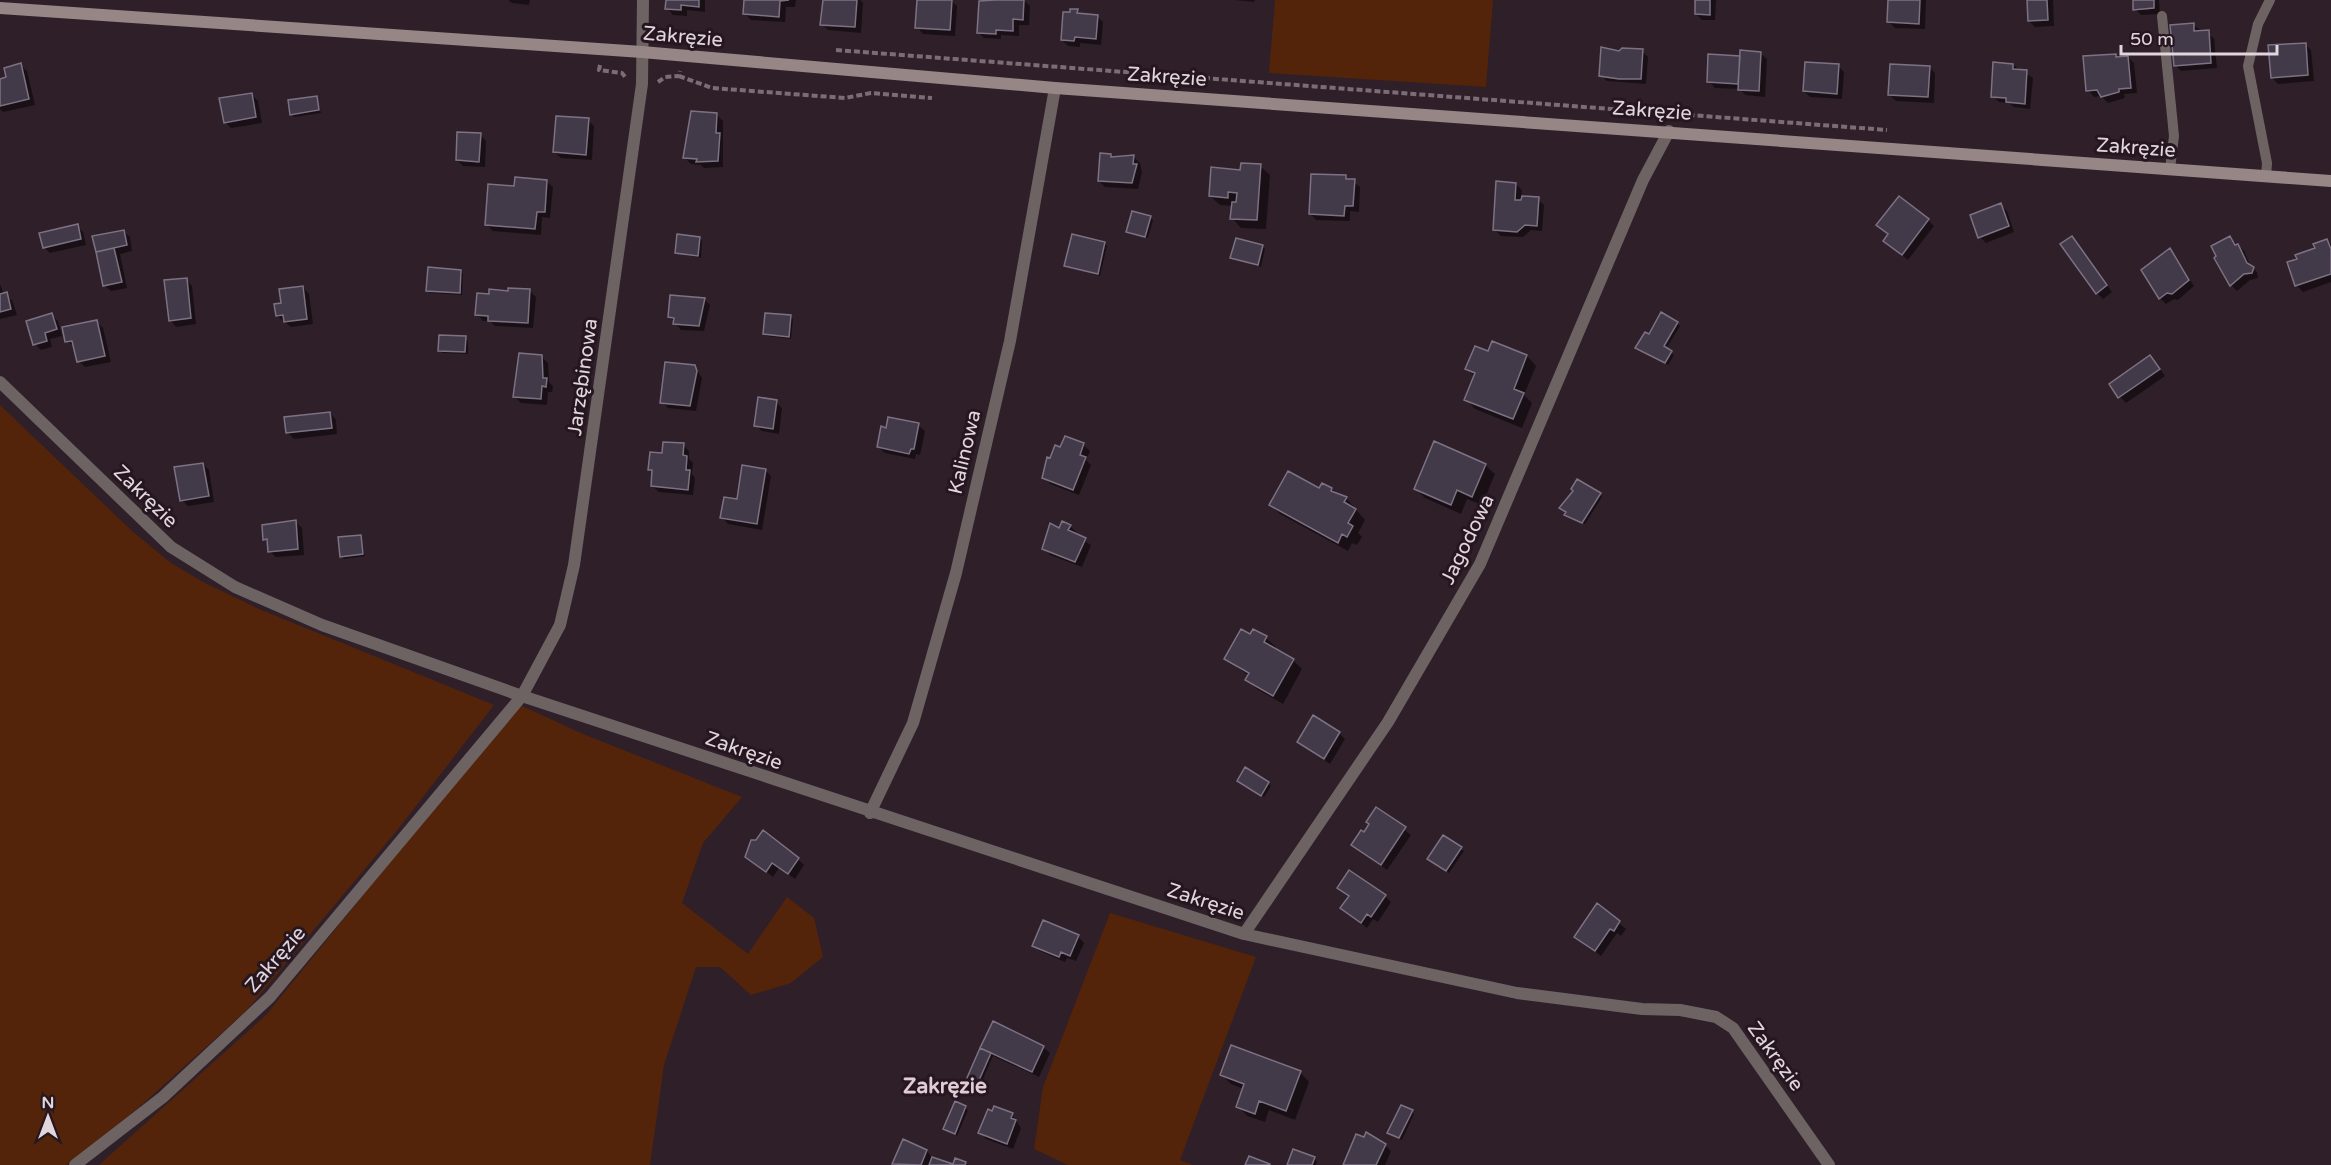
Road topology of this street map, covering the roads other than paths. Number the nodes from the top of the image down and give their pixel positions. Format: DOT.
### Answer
graph roads {
  1 [pos="643,0"];
  2 [pos="2270,0"];
  3 [pos="0,8"];
  4 [pos="2162,16"];
  5 [pos="642,52"];
  6 [pos="1055,88"];
  7 [pos="1669,131"];
  8 [pos="2170,169"];
  9 [pos="2265,176"];
  10 [pos="2331,181"];
  11 [pos="0,382"];
  12 [pos="522,696"];
  13 [pos="870,813"];
  14 [pos="1244,934"];
  15 [pos="75,1165"];
  16 [pos="1828,1165"];
  1 -- 5 [label="street, Jarzębinowa"];
  2 -- 9 [label="lane"];
  3 -- 5 [label="street, Zakręzie"];
  4 -- 8 [label="lane"];
  5 -- 6 [label="street, Zakręzie"];
  5 -- 12 [label="street, Jarzębinowa"];
  6 -- 7 [label="street, Zakręzie"];
  6 -- 13 [label="street, Kalinowa"];
  7 -- 8 [label="street, Zakręzie"];
  7 -- 14 [label="street, Jagodowa"];
  8 -- 9 [label="street, Zakręzie"];
  9 -- 10 [label="street, Zakręzie"];
  11 -- 12 [label="street, Zakręzie"];
  12 -- 13 [label="street, Zakręzie"];
  12 -- 15 [label="street, Zakręzie"];
  13 -- 14 [label="street, Zakręzie"];
  14 -- 16 [label="street, Zakręzie"];
}
